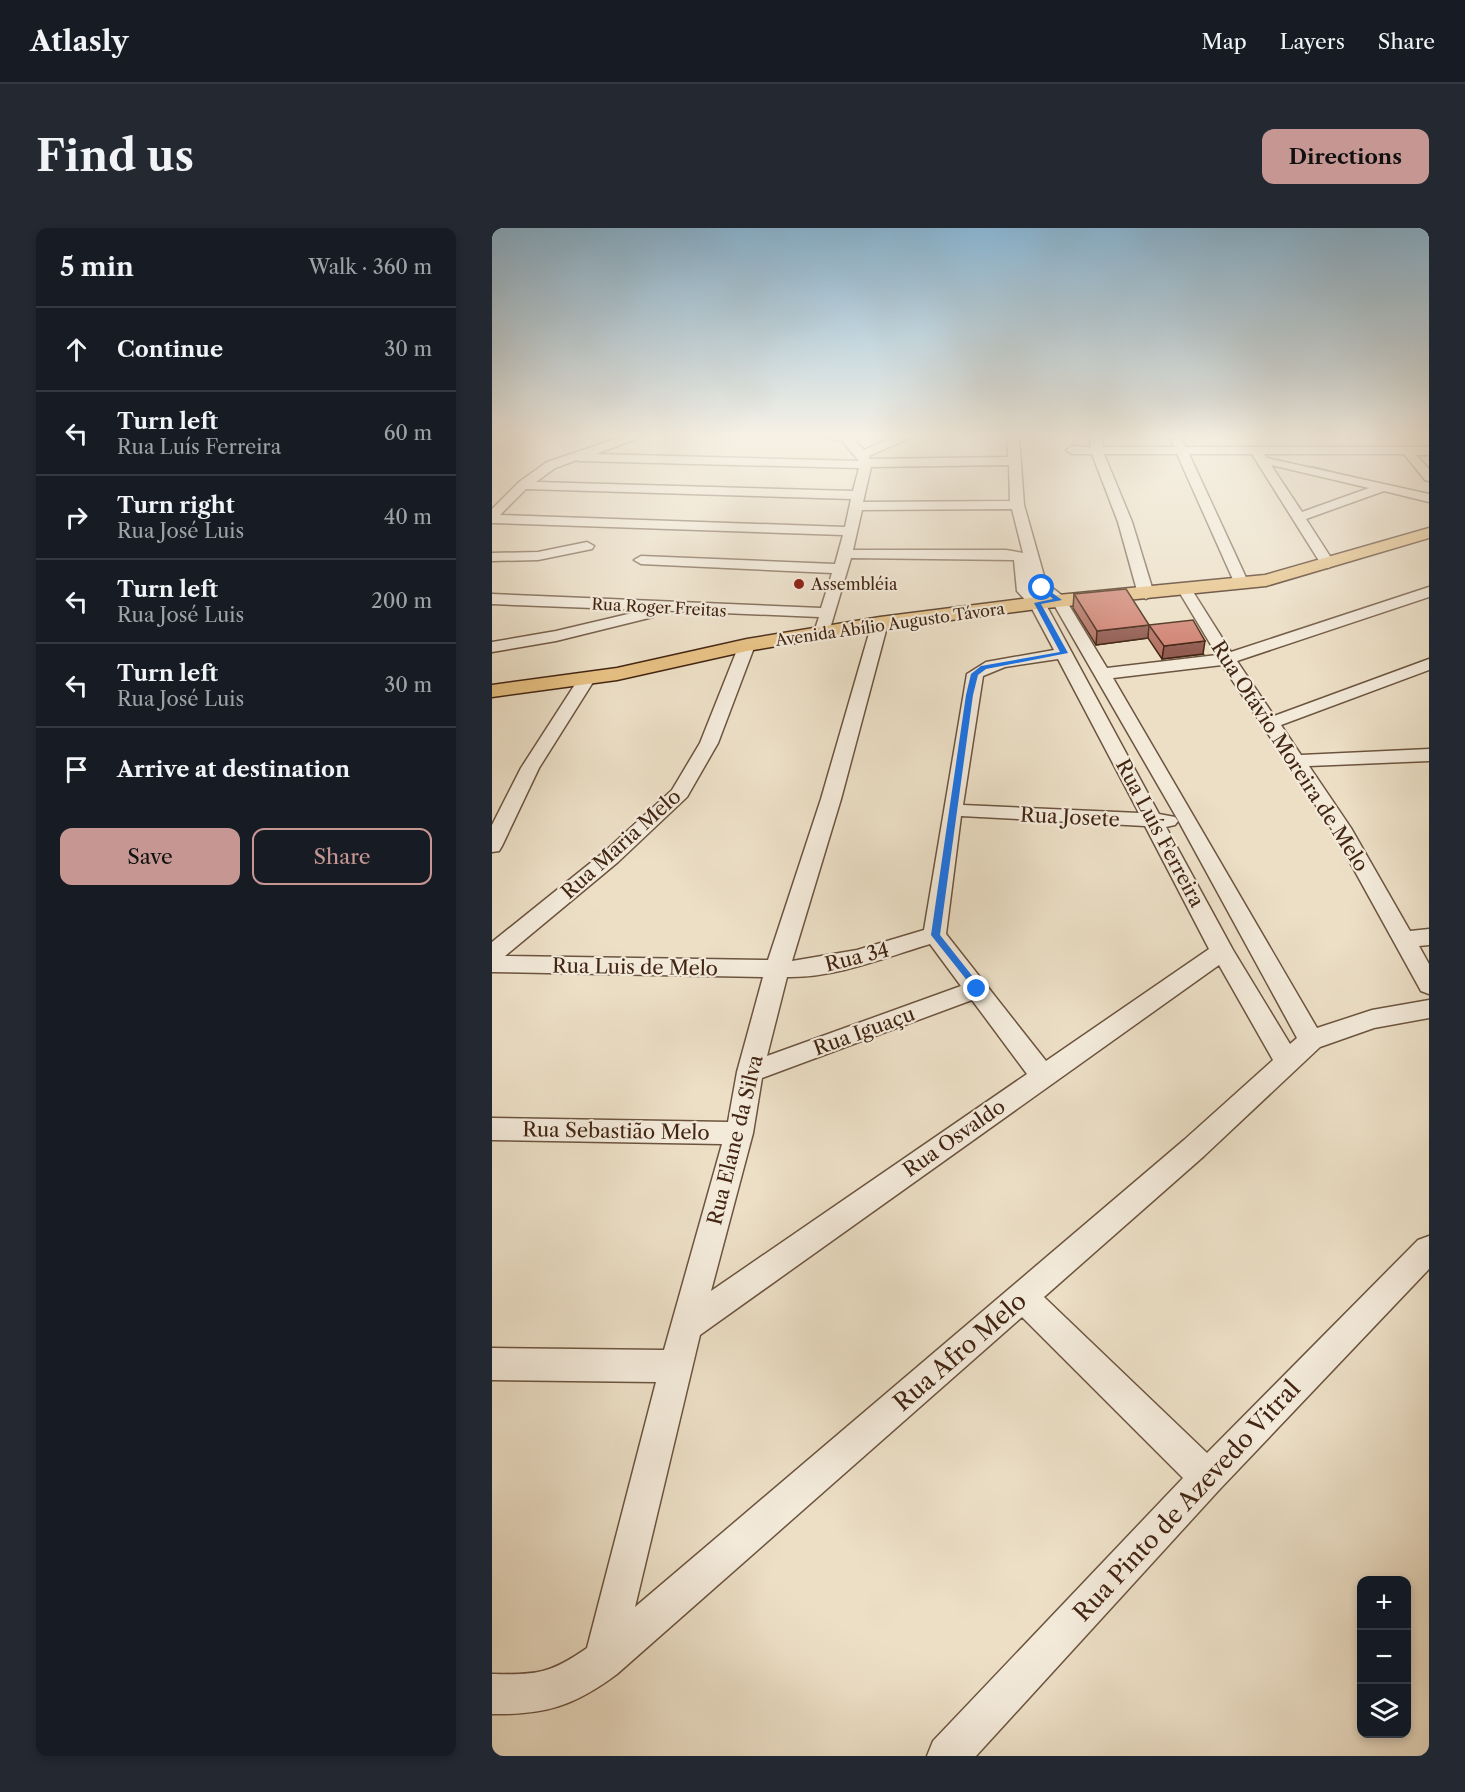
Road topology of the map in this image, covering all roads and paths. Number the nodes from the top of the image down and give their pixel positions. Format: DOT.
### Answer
graph roads {
  1 [pos="855,508"];
  2 [pos="1018,508"];
  3 [pos="1120,508"];
  4 [pos="1208,508"];
  5 [pos="1292,508"];
  6 [pos="1325,508"];
  7 [pos="492,518"];
  8 [pos="1298,518"];
  9 [pos="850,531"];
  10 [pos="1429,533"];
  11 [pos="587,546"];
  12 [pos="845,554"];
  13 [pos="492,556"];
  14 [pos="641,560"];
  15 [pos="1328,564"];
  16 [pos="840,569"];
  17 [pos="1242,584"];
  18 [pos="1185,590"];
  19 [pos="1429,592"];
  20 [pos="1146,594"];
  21 [pos="492,598"];
  22 [pos="1059,600"];
  23 [pos="1037,603"];
  24 [pos="674,608"];
  25 [pos="824,623"];
  26 [pos="880,623"];
  27 [pos="747,645"];
  28 [pos="492,647"];
  29 [pos="1067,657"];
  30 [pos="1227,659"];
  31 [pos="1429,664"];
  32 [pos="1098,667"];
  33 [pos="587,679"];
  34 [pos="492,691"];
  35 [pos="1271,723"];
  36 [pos="1429,755"];
  37 [pos="1297,761"];
  38 [pos="952,810"];
  39 [pos="1188,820"];
  40 [pos="1155,822"];
  41 [pos="492,846"];
  42 [pos="935,935"];
  43 [pos="1429,937"];
  44 [pos="1402,940"];
  45 [pos="1222,951"];
  46 [pos="492,954"];
  47 [pos="492,964"];
  48 [pos="777,970"];
  49 [pos="1429,985"];
  50 [pos="977,989"];
  51 [pos="1429,1009"];
  52 [pos="1311,1040"];
  53 [pos="1287,1061"];
  54 [pos="750,1072"];
  55 [pos="1043,1076"];
  56 [pos="492,1129"];
  57 [pos="739,1133"];
  58 [pos="1429,1249"];
  59 [pos="1023,1298"];
  60 [pos="686,1326"];
  61 [pos="492,1364"];
  62 [pos="676,1366"];
  63 [pos="1207,1479"];
  64 [pos="603,1660"];
  65 [pos="492,1694"];
  66 [pos="948,1756"];
  1 -- 9 [label="street"];
  2 -- 22 [label="street, Rua Luís Ferreira"];
  3 -- 20 [label="street"];
  4 -- 17 [label="street"];
  5 -- 8 [label="street"];
  6 -- 8 [label="street"];
  7 -- 9 [label="street"];
  8 -- 15 [label="street"];
  9 -- 12 [label="street"];
  10 -- 15 [label="main road, Avenida Abílio Augusto Távora"];
  11 -- 13 [label="street"];
  12 -- 16 [label="street"];
  12 -- 23 [label="street, Rua Luís Ferreira"];
  14 -- 16 [label="street"];
  15 -- 17 [label="main road, Avenida Abílio Augusto Távora"];
  16 -- 25 [label="street"];
  17 -- 18 [label="main road, Avenida Abílio Augusto Távora"];
  18 -- 20 [label="main road, Avenida Abílio Augusto Távora"];
  18 -- 30 [label="street, Rua Otávio Moreira de Melo"];
  19 -- 30 [label="street"];
  20 -- 22 [label="main road, Avenida Abílio Augusto Távora"];
  21 -- 24 [label="street, Rua Roger Freitas"];
  22 -- 23 [label="main road, Avenida Abílio Augusto Távora"];
  22 -- 32 [label="street, Rua Luís Ferreira"];
  23 -- 26 [label="main road, Avenida Abílio Augusto Távora"];
  23 -- 29 [label="street, Rua Luís Ferreira"];
  24 -- 25 [label="street, Rua Roger Freitas"];
  24 -- 28 [label="street"];
  25 -- 26 [label="main road, Avenida Abílio Augusto Távora"];
  25 -- 27 [label="main road, Avenida Abílio Augusto Távora"];
  26 -- 48 [label="street, Rua Elane da Silva"];
  27 -- 33 [label="main road, Avenida Abílio Augusto Távora"];
  27 -- 46 [label="street, Rua Maria Melo"];
  29 -- 32 [label="street"];
  29 -- 38 [label="street"];
  29 -- 40 [label="street, Rua Luís Ferreira"];
  30 -- 32 [label="street"];
  30 -- 35 [label="street, Rua Otávio Moreira de Melo"];
  31 -- 35 [label="street"];
  32 -- 39 [label="street, Rua Luís Ferreira"];
  33 -- 34 [label="main road, Avenida Abílio Augusto Távora"];
  33 -- 41 [label="street"];
  35 -- 37 [label="street, Rua Otávio Moreira de Melo"];
  36 -- 37 [label="street"];
  37 -- 44 [label="street, Rua Otávio Moreira de Melo"];
  38 -- 40 [label="street, Rua Josete"];
  38 -- 42 [label="street"];
  39 -- 40 [label="street, Rua Josete"];
  39 -- 52 [label="street, Rua Luís Ferreira"];
  40 -- 45 [label="street, Rua Luís Ferreira"];
  42 -- 48 [label="street, Rua 34"];
  42 -- 50 [label="street"];
  43 -- 44 [label="street"];
  44 -- 49 [label="street, Rua Otávio Moreira de Melo"];
  45 -- 53 [label="street, Rua Luís Ferreira"];
  45 -- 55 [label="street, Rua Osvaldo"];
  47 -- 48 [label="street, Rua Luis de Melo"];
  48 -- 54 [label="street, Rua Elane da Silva"];
  50 -- 54 [label="street, Rua Iguaçu"];
  50 -- 55 [label="street"];
  51 -- 52 [label="street, Rua Afro Melo"];
  52 -- 53 [label="street, Rua Afro Melo"];
  53 -- 59 [label="street, Rua Afro Melo"];
  54 -- 57 [label="street, Rua Elane da Silva"];
  55 -- 60 [label="street, Rua Osvaldo"];
  56 -- 57 [label="street, Rua Sebastião Melo"];
  57 -- 60 [label="street, Rua Elane da Silva"];
  58 -- 63 [label="street, Rua Pinto de Azevedo Vitral"];
  59 -- 63 [label="street"];
  59 -- 64 [label="street, Rua Afro Melo"];
  60 -- 62 [label="street, Rua Elane da Silva"];
  61 -- 62 [label="street"];
  62 -- 64 [label="street, Rua Elane da Silva"];
  63 -- 66 [label="street, Rua Pinto de Azevedo Vitral"];
  64 -- 65 [label="street, Rua Afro Melo"];
}
